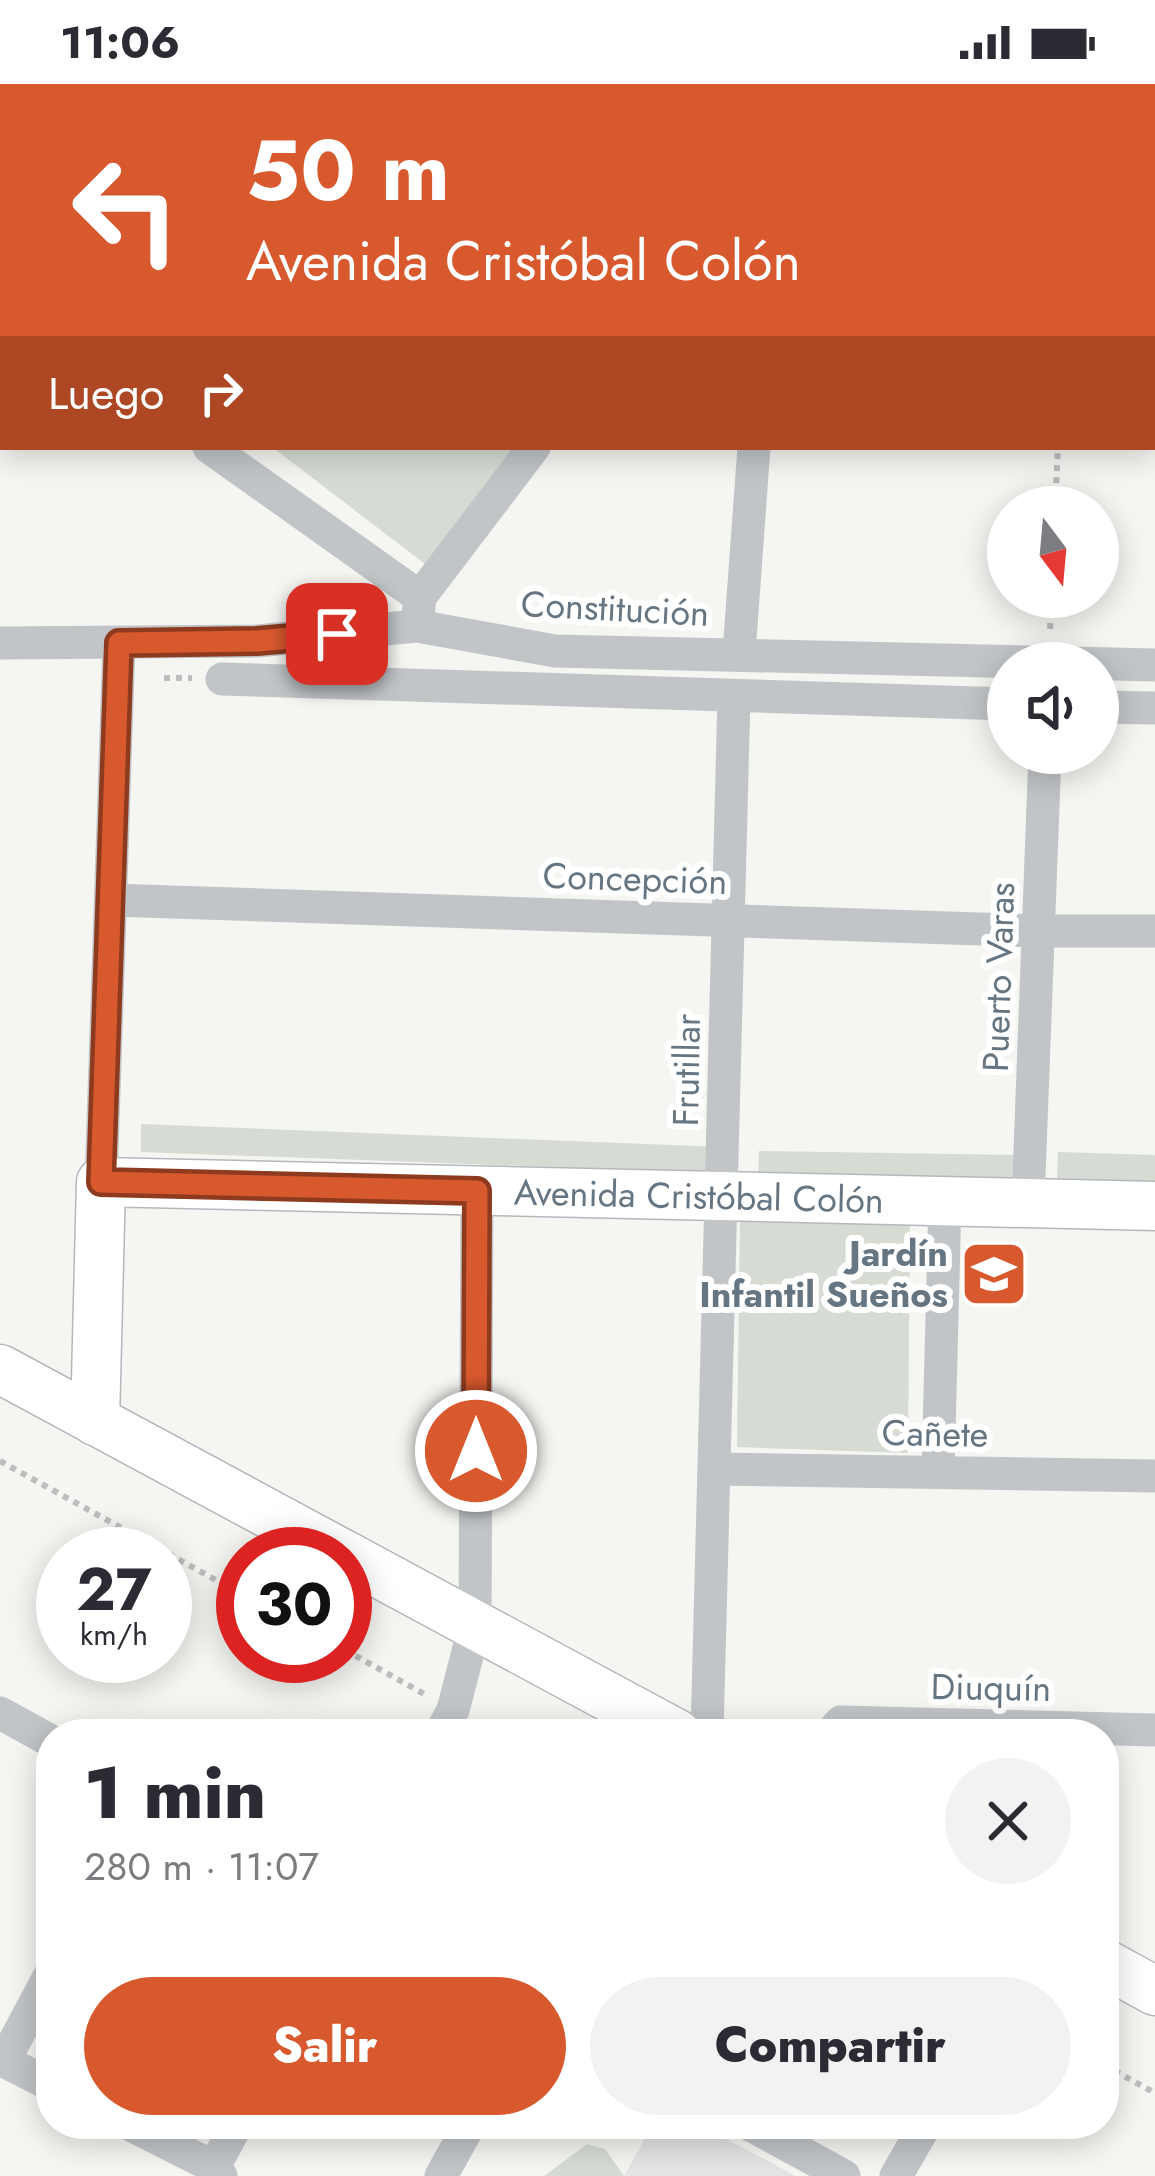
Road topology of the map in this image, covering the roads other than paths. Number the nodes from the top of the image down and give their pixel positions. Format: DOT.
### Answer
graph roads {
  1 [pos="213,450"];
  2 [pos="532,450"];
  3 [pos="754,450"];
  4 [pos="419,612"];
  5 [pos="0,643"];
  6 [pos="740,653"];
  7 [pos="118,660"];
  8 [pos="987,660"];
  9 [pos="1119,664"];
  10 [pos="1155,665"];
  11 [pos="222,680"];
  12 [pos="734,696"];
  13 [pos="987,703"];
  14 [pos="1119,707"];
  15 [pos="1155,708"];
  16 [pos="1045,774"];
  17 [pos="112,900"];
  18 [pos="728,920"];
  19 [pos="1039,931"];
  20 [pos="1155,931"];
  21 [pos="101,1182"];
  22 [pos="477,1191"];
  23 [pos="721,1196"];
  24 [pos="945,1201"];
  25 [pos="1028,1203"];
  26 [pos="1155,1206"];
  27 [pos="0,1370"];
  28 [pos="95,1420"];
  29 [pos="714,1469"];
  30 [pos="938,1471"];
  31 [pos="1155,1476"];
  32 [pos="294,1527"];
  33 [pos="372,1569"];
  34 [pos="475,1625"];
  35 [pos="0,1713"];
  36 [pos="448,1719"];
  37 [pos="649,1719"];
  38 [pos="707,1719"];
  39 [pos="1119,1729"];
  40 [pos="1155,1730"];
  41 [pos="36,1733"];
  42 [pos="1119,1971"];
  43 [pos="1155,1991"];
  44 [pos="36,2000"];
  45 [pos="2,2060"];
  46 [pos="36,2077"];
  47 [pos="157,2139"];
  48 [pos="231,2139"];
  49 [pos="462,2139"];
  50 [pos="776,2139"];
  51 [pos="917,2139"];
  52 [pos="218,2172"];
  53 [pos="441,2176"];
  54 [pos="844,2176"];
  55 [pos="896,2176"];
  1 -- 4 [label="street"];
  2 -- 4 [label="street"];
  3 -- 6 [label="street"];
  4 -- 6 [label="street, Constitución"];
  4 -- 7 [label="street, Constitución"];
  5 -- 7 [label="street, Constitución"];
  6 -- 8 [label="street, Constitución"];
  7 -- 17 [label="street"];
  9 -- 10 [label="street, Constitución"];
  11 -- 12 [label="street"];
  12 -- 13 [label="street"];
  12 -- 18 [label="street, Frutillar"];
  14 -- 15 [label="street"];
  16 -- 19 [label="street, Puerto Varas"];
  17 -- 18 [label="street, Concepción"];
  17 -- 21 [label="street"];
  18 -- 19 [label="street, Concepción"];
  18 -- 23 [label="street, Frutillar"];
  19 -- 20 [label="street, Concepción"];
  19 -- 25 [label="street, Puerto Varas"];
  21 -- 22 [label="street, Avenida Cristóbal Colón"];
  21 -- 28 [label="street"];
  22 -- 23 [label="street, Avenida Cristóbal Colón"];
  22 -- 34 [label="street"];
  23 -- 24 [label="street, Avenida Cristóbal Colón"];
  23 -- 29 [label="street, Frutillar"];
  24 -- 25 [label="street, Avenida Cristóbal Colón"];
  24 -- 30 [label="street"];
  25 -- 26 [label="street, Avenida Cristóbal Colón"];
  27 -- 28 [label="street"];
  28 -- 32 [label="street"];
  29 -- 30 [label="street, Cañete"];
  29 -- 38 [label="street, Frutillar"];
  30 -- 31 [label="street, Cañete"];
  33 -- 34 [label="street"];
  34 -- 36 [label="street"];
  34 -- 37 [label="street"];
  35 -- 41 [label="street"];
  39 -- 40 [label="street, Diuquín"];
  42 -- 43 [label="street"];
  44 -- 45 [label="street"];
  45 -- 46 [label="street"];
  47 -- 52 [label="street"];
  48 -- 52 [label="street"];
  49 -- 53 [label="street"];
  50 -- 54 [label="street"];
  51 -- 55 [label="street"];
}
